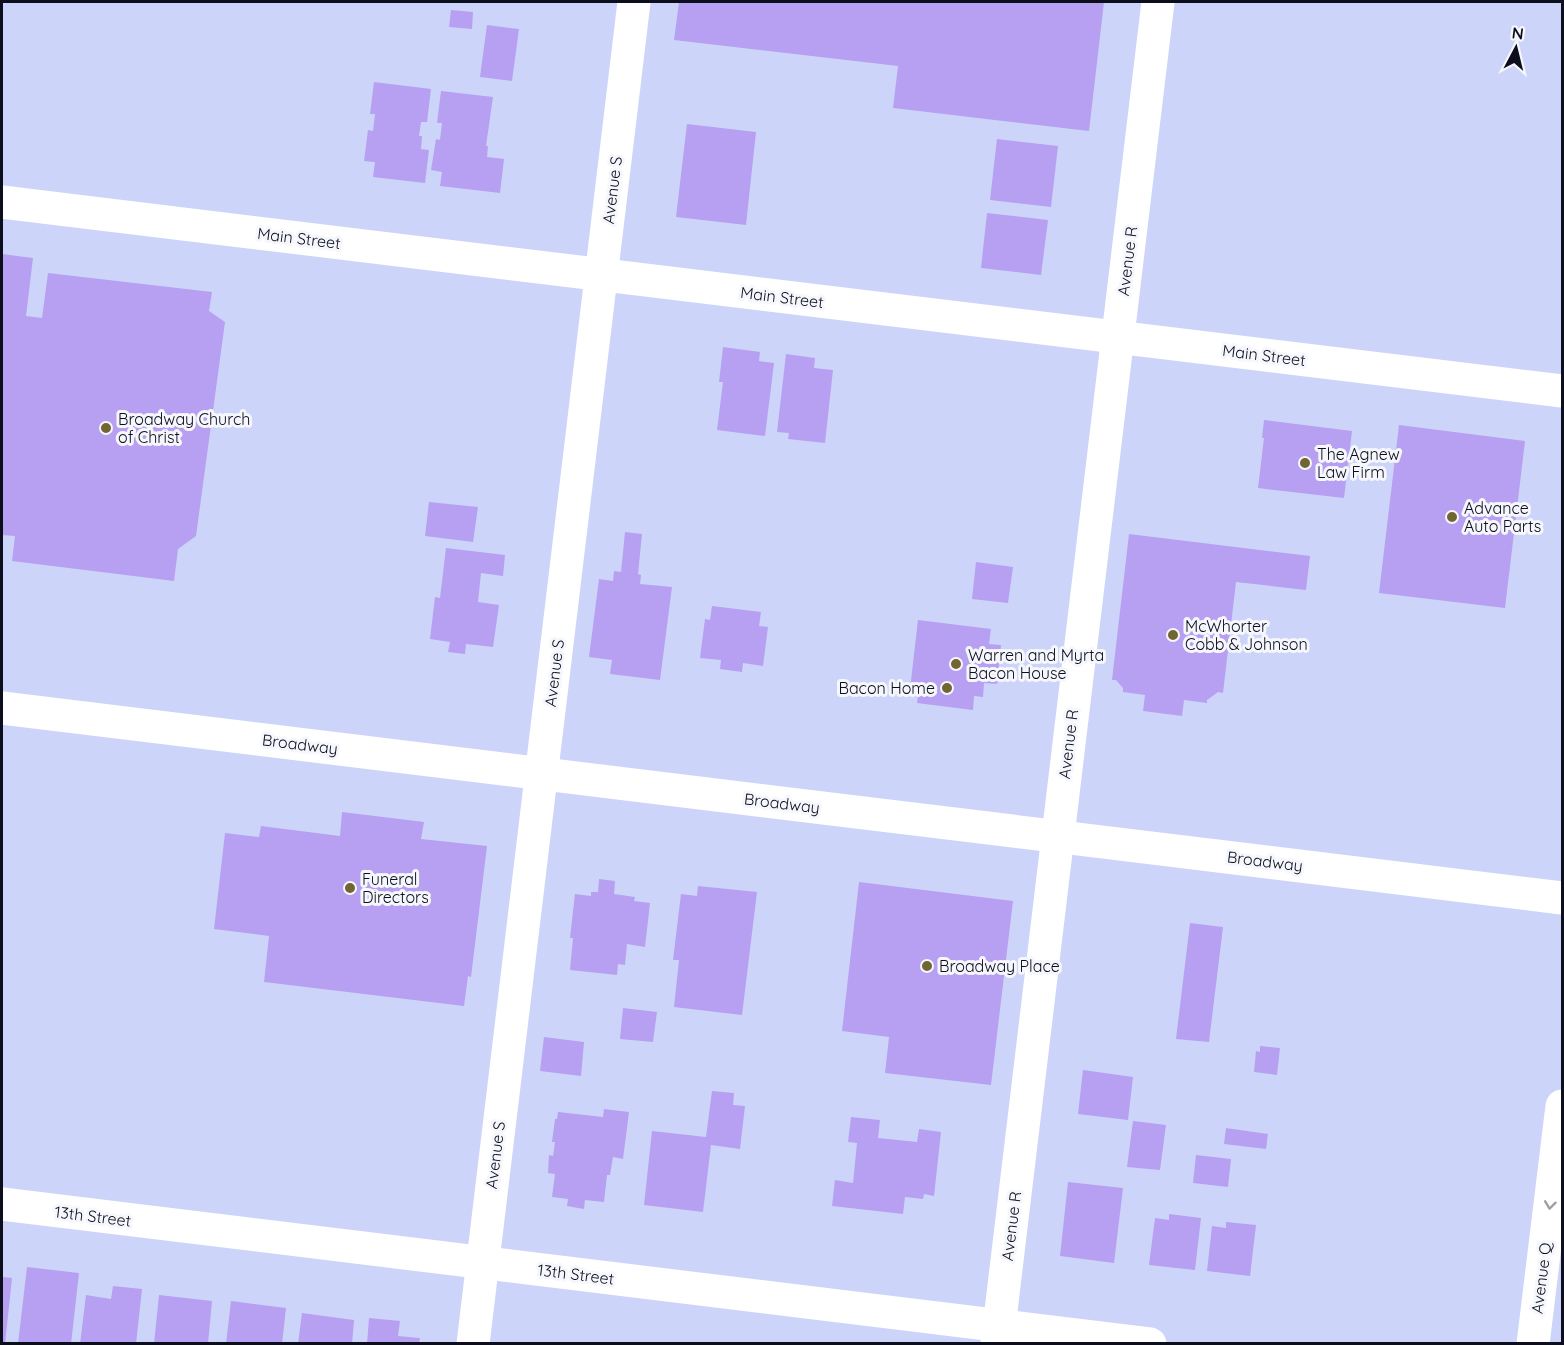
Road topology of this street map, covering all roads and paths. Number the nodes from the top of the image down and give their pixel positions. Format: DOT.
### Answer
graph roads {
  1 [pos="634,2"];
  2 [pos="1158,2"];
  3 [pos="2,202"];
  4 [pos="602,275"];
  5 [pos="1118,337"];
  6 [pos="1563,390"];
  7 [pos="2,708"];
  8 [pos="541,774"];
  9 [pos="1057,836"];
  10 [pos="1563,898"];
  11 [pos="1563,1106"];
  12 [pos="2,1204"];
  13 [pos="483,1263"];
  14 [pos="998,1334"];
  15 [pos="473,1344"];
  16 [pos="1150,1344"];
  17 [pos="1533,1344"];
  1 -- 4 [label="main road, Avenue S"];
  2 -- 5 [label="main road, Avenue R"];
  3 -- 4 [label="main road, Main Street"];
  4 -- 5 [label="main road, Main Street"];
  4 -- 8 [label="main road, Avenue S"];
  5 -- 6 [label="main road, Main Street"];
  5 -- 9 [label="main road, Avenue R"];
  7 -- 8 [label="main road, Broadway"];
  8 -- 9 [label="main road, Broadway"];
  8 -- 13 [label="main road, Avenue S"];
  9 -- 10 [label="main road, Broadway"];
  9 -- 14 [label="main road, Avenue R"];
  11 -- 17 [label="main road, Avenue Q, one-way"];
  12 -- 13 [label="main road, 13th Street"];
  13 -- 14 [label="main road, 13th Street"];
  13 -- 15 [label="main road, Avenue S"];
  14 -- 16 [label="main road, 13th Street"];
}
